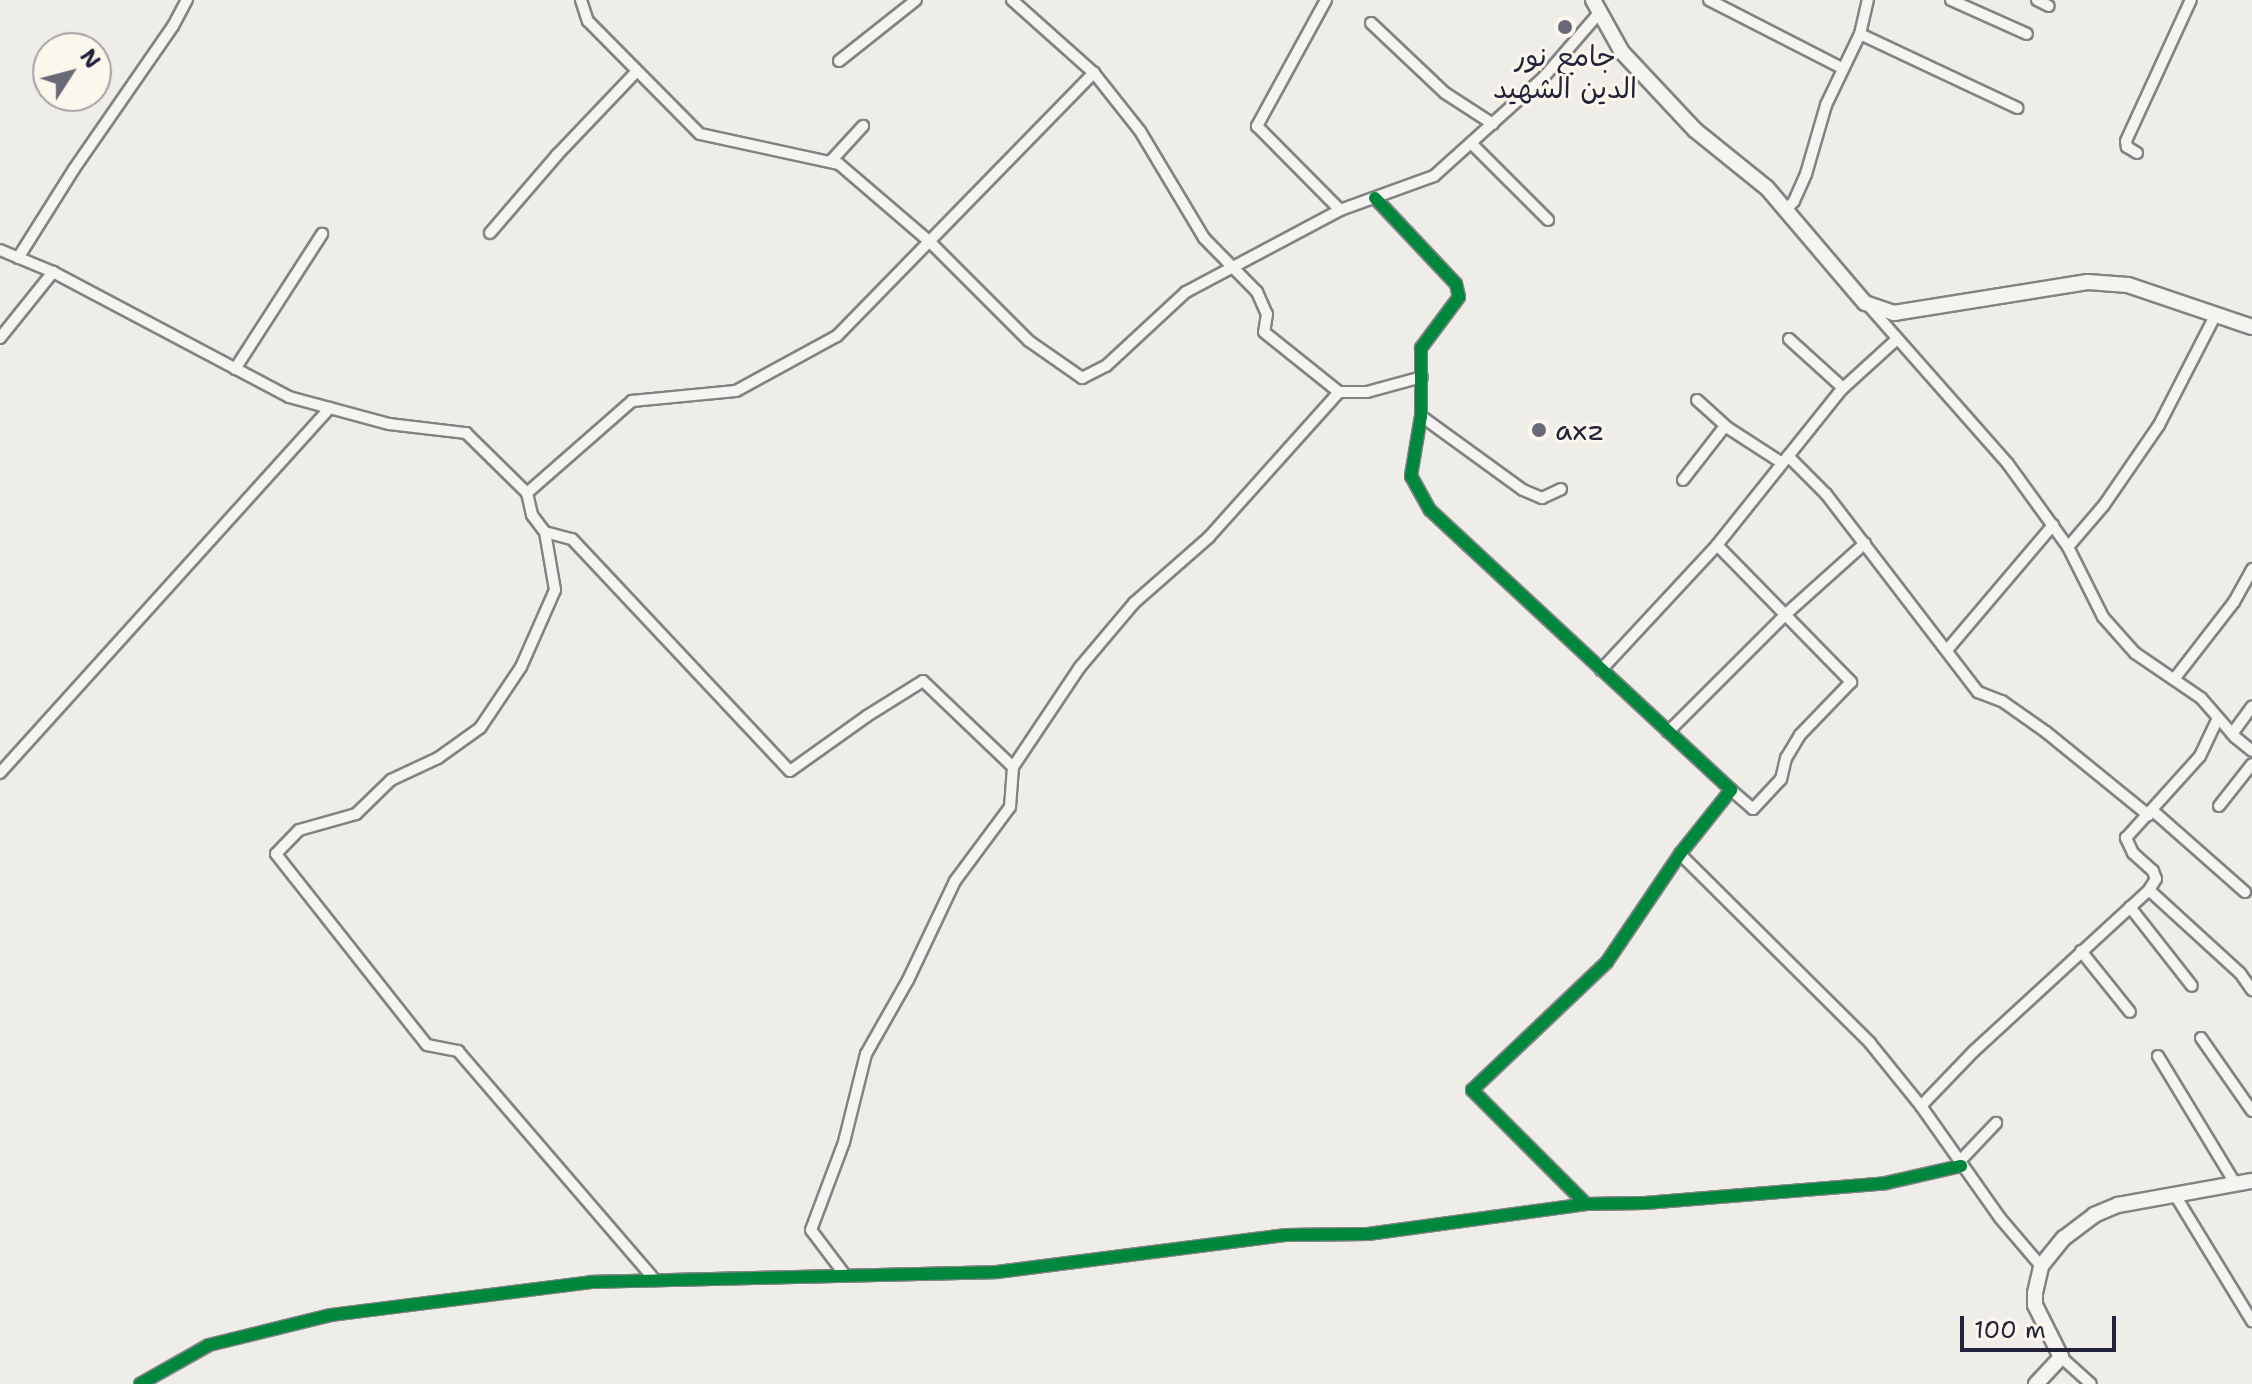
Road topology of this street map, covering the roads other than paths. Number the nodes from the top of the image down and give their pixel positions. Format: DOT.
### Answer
graph roads {
  1 [pos="187,0"];
  2 [pos="581,0"];
  3 [pos="916,0"];
  4 [pos="1012,0"];
  5 [pos="1326,0"];
  6 [pos="1709,0"];
  7 [pos="1868,0"];
  8 [pos="1951,0"];
  9 [pos="2037,0"];
  10 [pos="2191,0"];
  11 [pos="1597,6"];
  12 [pos="2049,6"];
  13 [pos="1371,23"];
  14 [pos="1860,34"];
  15 [pos="2027,34"];
  16 [pos="839,61"];
  17 [pos="1842,68"];
  18 [pos="636,72"];
  19 [pos="1094,73"];
  20 [pos="2017,108"];
  21 [pos="1493,124"];
  22 [pos="863,126"];
  23 [pos="1471,143"];
  24 [pos="2137,153"];
  25 [pos="830,162"];
  26 [pos="1375,198"];
  27 [pos="1340,210"];
  28 [pos="1786,210"];
  29 [pos="1548,220"];
  30 [pos="490,233"];
  31 [pos="322,234"];
  32 [pos="930,242"];
  33 [pos="0,250"];
  34 [pos="18,258"];
  35 [pos="1233,268"];
  36 [pos="53,272"];
  37 [pos="1865,303"];
  38 [pos="2215,316"];
  39 [pos="2252,327"];
  40 [pos="0,338"];
  41 [pos="1789,339"];
  42 [pos="1897,339"];
  43 [pos="235,369"];
  44 [pos="1422,377"];
  45 [pos="1843,388"];
  46 [pos="1339,392"];
  47 [pos="1697,400"];
  48 [pos="330,408"];
  49 [pos="1421,416"];
  50 [pos="1725,426"];
  51 [pos="1785,460"];
  52 [pos="1683,480"];
  53 [pos="1561,489"];
  54 [pos="527,493"];
  55 [pos="2053,525"];
  56 [pos="545,532"];
  57 [pos="1865,543"];
  58 [pos="1717,545"];
  59 [pos="2068,547"];
  60 [pos="2252,569"];
  61 [pos="1786,614"];
  62 [pos="1947,650"];
  63 [pos="1601,670"];
  64 [pos="2175,678"];
  65 [pos="2252,706"];
  66 [pos="2218,718"];
  67 [pos="1668,732"];
  68 [pos="2232,734"];
  69 [pos="2252,751"];
  70 [pos="2252,764"];
  71 [pos="1013,767"];
  72 [pos="0,773"];
  73 [pos="1731,790"];
  74 [pos="2219,806"];
  75 [pos="2150,813"];
  76 [pos="1680,854"];
  77 [pos="2149,890"];
  78 [pos="2245,892"];
  79 [pos="2130,907"];
  80 [pos="2081,951"];
  81 [pos="2192,986"];
  82 [pos="2252,990"];
  83 [pos="2130,1012"];
  84 [pos="2201,1038"];
  85 [pos="2158,1056"];
  86 [pos="1921,1106"];
  87 [pos="2252,1111"];
  88 [pos="1996,1123"];
  89 [pos="1960,1164"];
  90 [pos="2246,1185"];
  91 [pos="2175,1195"];
  92 [pos="1586,1204"];
  93 [pos="2041,1266"];
  94 [pos="845,1275"];
  95 [pos="655,1280"];
  96 [pos="2252,1321"];
  97 [pos="2061,1357"];
  98 [pos="140,1384"];
  99 [pos="2036,1384"];
  100 [pos="2091,1384"];
  1 -- 34 [label="street"];
  2 -- 18 [label="street"];
  3 -- 16 [label="street"];
  4 -- 19 [label="street"];
  5 -- 27 [label="street"];
  6 -- 17 [label="street"];
  7 -- 14 [label="street"];
  8 -- 15 [label="street"];
  9 -- 12 [label="street"];
  10 -- 24 [label="street"];
  11 -- 21 [label="street"];
  11 -- 28 [label="street"];
  13 -- 21 [label="street"];
  14 -- 17 [label="street"];
  14 -- 20 [label="street"];
  17 -- 28 [label="street"];
  18 -- 25 [label="street"];
  18 -- 30 [label="street"];
  19 -- 32 [label="street"];
  19 -- 35 [label="street"];
  21 -- 23 [label="street"];
  22 -- 25 [label="street"];
  23 -- 26 [label="street"];
  23 -- 29 [label="street"];
  25 -- 32 [label="street"];
  26 -- 27 [label="street"];
  26 -- 44 [label="street"];
  27 -- 35 [label="street"];
  28 -- 37 [label="street"];
  31 -- 43 [label="street"];
  32 -- 35 [label="street"];
  32 -- 54 [label="street"];
  33 -- 34 [label="street"];
  34 -- 36 [label="street"];
  35 -- 46 [label="street"];
  36 -- 40 [label="street"];
  36 -- 43 [label="street"];
  37 -- 38 [label="street"];
  37 -- 42 [label="street"];
  38 -- 39 [label="street"];
  38 -- 59 [label="street"];
  41 -- 45 [label="street"];
  42 -- 45 [label="street"];
  42 -- 55 [label="street"];
  43 -- 48 [label="street"];
  44 -- 46 [label="street"];
  44 -- 49 [label="street"];
  45 -- 51 [label="street"];
  46 -- 71 [label="street"];
  47 -- 50 [label="street"];
  48 -- 54 [label="street"];
  48 -- 72 [label="street"];
  49 -- 53 [label="street"];
  49 -- 63 [label="street"];
  50 -- 51 [label="street"];
  50 -- 52 [label="street"];
  51 -- 57 [label="street"];
  51 -- 58 [label="street"];
  54 -- 56 [label="street"];
  55 -- 59 [label="street"];
  55 -- 62 [label="street"];
  56 -- 71 [label="street"];
  56 -- 95 [label="street"];
  57 -- 61 [label="street"];
  57 -- 62 [label="street"];
  58 -- 61 [label="street"];
  58 -- 63 [label="street"];
  59 -- 64 [label="street"];
  60 -- 64 [label="street"];
  61 -- 67 [label="street"];
  61 -- 73 [label="street"];
  62 -- 75 [label="street"];
  63 -- 67 [label="street"];
  64 -- 66 [label="street"];
  65 -- 68 [label="street"];
  66 -- 68 [label="street"];
  66 -- 75 [label="street"];
  67 -- 73 [label="street"];
  68 -- 69 [label="street"];
  70 -- 74 [label="street"];
  71 -- 94 [label="street"];
  73 -- 76 [label="street"];
  75 -- 77 [label="street"];
  75 -- 78 [label="street"];
  76 -- 86 [label="street"];
  76 -- 92 [label="street"];
  77 -- 79 [label="street"];
  77 -- 82 [label="street"];
  79 -- 80 [label="street"];
  79 -- 81 [label="street"];
  80 -- 83 [label="street"];
  80 -- 86 [label="street"];
  84 -- 87 [label="street"];
  85 -- 90 [label="street"];
  86 -- 89 [label="street"];
  88 -- 89 [label="street"];
  89 -- 92 [label="street"];
  89 -- 93 [label="street"];
  90 -- 91 [label="street"];
  91 -- 93 [label="street"];
  91 -- 96 [label="street"];
  92 -- 94 [label="street"];
  93 -- 97 [label="street"];
  94 -- 95 [label="street"];
  95 -- 98 [label="street"];
  97 -- 99 [label="street"];
  97 -- 100 [label="street"];
}
